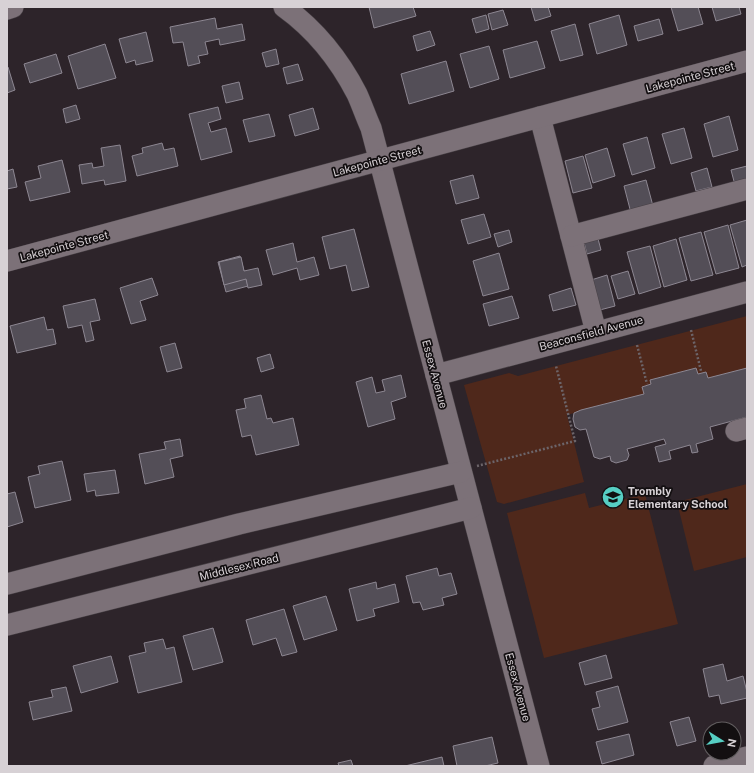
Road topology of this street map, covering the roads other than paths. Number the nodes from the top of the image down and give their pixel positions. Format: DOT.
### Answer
graph roads {
  1 [pos="13,7"];
  2 [pos="284,7"];
  3 [pos="7,9"];
  4 [pos="747,61"];
  5 [pos="540,117"];
  6 [pos="379,160"];
  7 [pos="747,189"];
  8 [pos="571,236"];
  9 [pos="7,261"];
  10 [pos="747,292"];
  11 [pos="596,332"];
  12 [pos="436,375"];
  13 [pos="466,470"];
  14 [pos="471,508"];
  15 [pos="7,584"];
  16 [pos="7,625"];
  17 [pos="747,757"];
  18 [pos="539,766"];
  19 [pos="714,766"];
  1 -- 3 [label="street"];
  2 -- 6 [label="street, Essex Avenue"];
  4 -- 5 [label="street, Lakepointe Street"];
  5 -- 6 [label="street, Lakepointe Street"];
  5 -- 8 [label="street"];
  6 -- 9 [label="street, Lakepointe Street"];
  6 -- 12 [label="street, Essex Avenue"];
  7 -- 8 [label="street"];
  8 -- 11 [label="street"];
  10 -- 11 [label="street, Beaconsfield Avenue"];
  11 -- 12 [label="street, Beaconsfield Avenue"];
  12 -- 13 [label="street, Essex Avenue"];
  13 -- 14 [label="street, Essex Avenue"];
  13 -- 15 [label="street"];
  14 -- 16 [label="street, Middlesex Road"];
  14 -- 18 [label="street, Essex Avenue"];
  17 -- 19 [label="street"];
}
